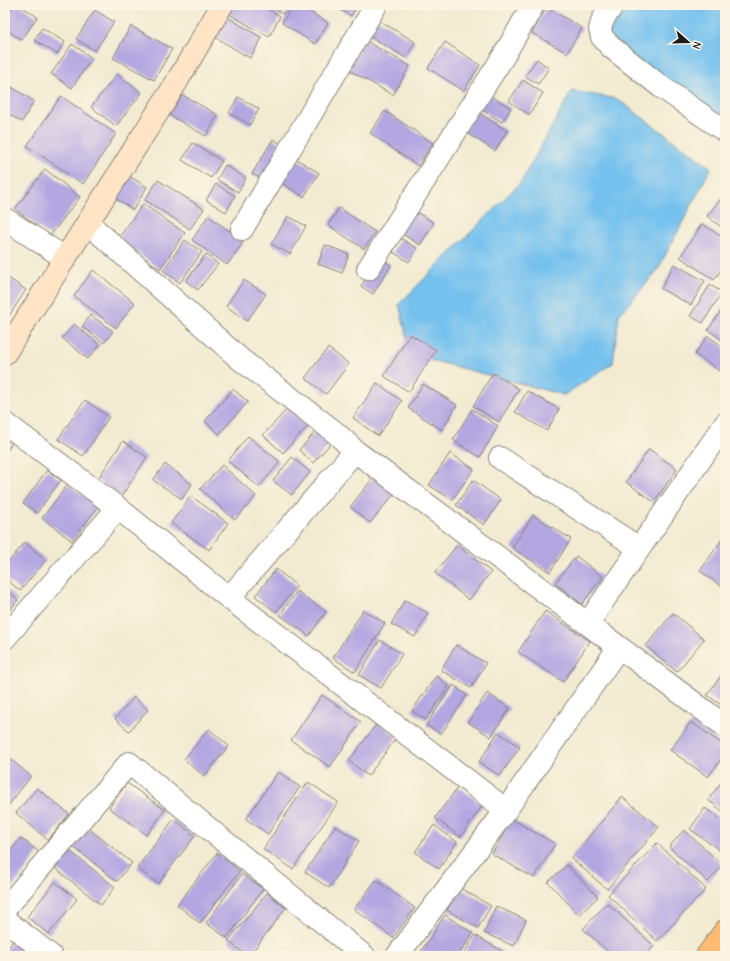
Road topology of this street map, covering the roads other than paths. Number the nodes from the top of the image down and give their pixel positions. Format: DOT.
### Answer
graph roads {
  1 [pos="222,5"];
  2 [pos="376,5"];
  3 [pos="533,5"];
  4 [pos="613,5"];
  5 [pos="725,131"];
  6 [pos="5,219"];
  7 [pos="88,224"];
  8 [pos="242,229"];
  9 [pos="65,258"];
  10 [pos="368,269"];
  11 [pos="8,341"];
  12 [pos="5,423"];
  13 [pos="725,424"];
  14 [pos="355,451"];
  15 [pos="500,458"];
  16 [pos="118,508"];
  17 [pos="639,548"];
  18 [pos="229,598"];
  19 [pos="588,623"];
  20 [pos="5,638"];
  21 [pos="618,647"];
  22 [pos="725,726"];
  23 [pos="506,810"];
  24 [pos="5,909"];
  25 [pos="5,920"];
  26 [pos="725,931"];
  27 [pos="51,956"];
  28 [pos="364,956"];
  29 [pos="397,956"];
  30 [pos="707,956"];
  1 -- 7 [label="street"];
  2 -- 8 [label="street"];
  3 -- 10 [label="street"];
  4 -- 5 [label="street"];
  6 -- 9 [label="street"];
  7 -- 9 [label="street"];
  7 -- 14 [label="street"];
  9 -- 11 [label="street"];
  12 -- 16 [label="street"];
  13 -- 17 [label="street"];
  14 -- 18 [label="street"];
  14 -- 19 [label="street"];
  15 -- 17 [label="street"];
  16 -- 18 [label="street"];
  16 -- 20 [label="street"];
  17 -- 19 [label="street"];
  18 -- 23 [label="street"];
  19 -- 21 [label="street"];
  21 -- 22 [label="street"];
  21 -- 23 [label="street"];
  23 -- 29 [label="street"];
  24 -- 28 [label="street"];
  25 -- 27 [label="street"];
  26 -- 30 [label="main road"];
}
